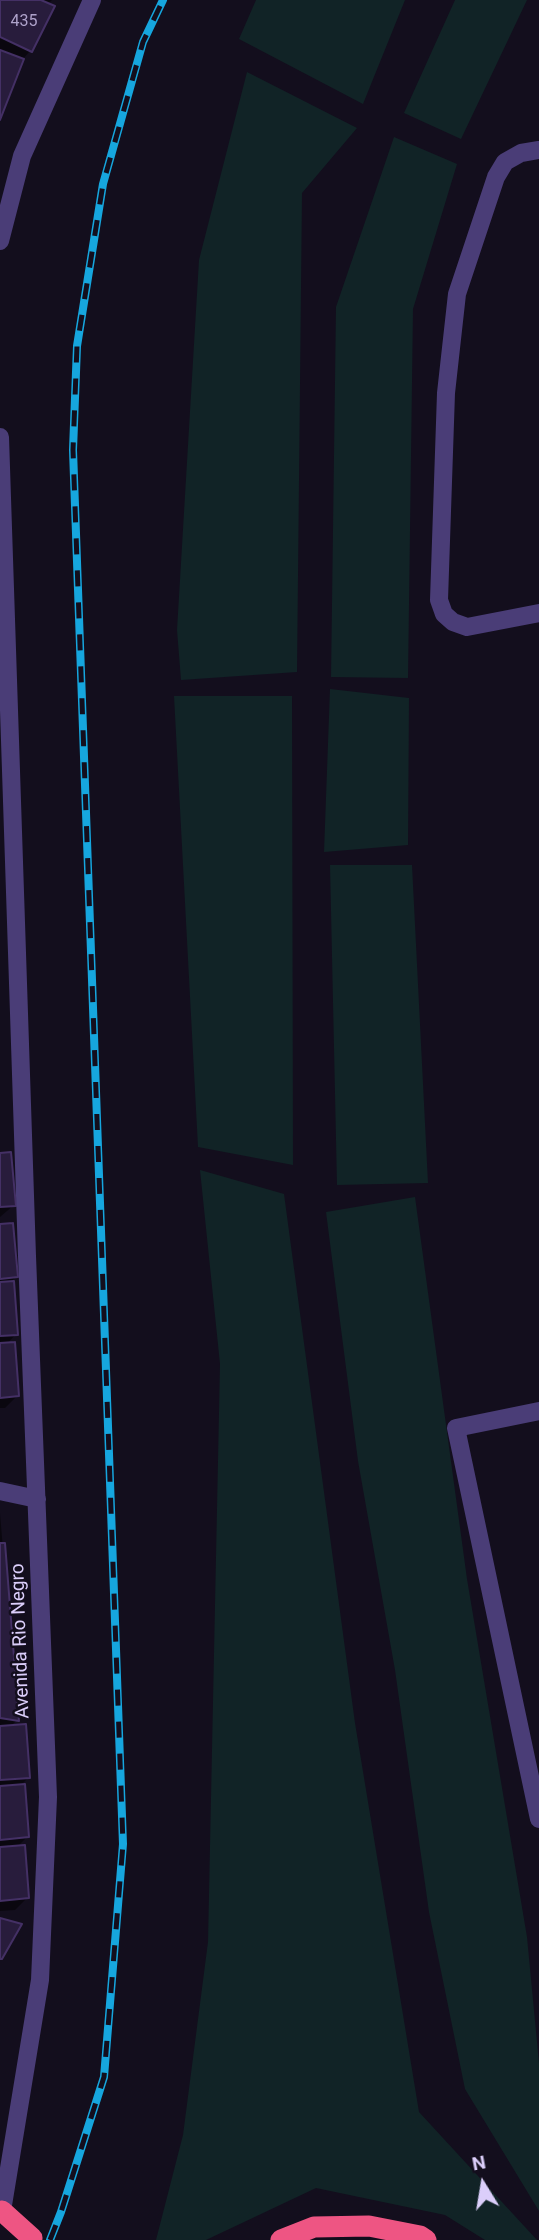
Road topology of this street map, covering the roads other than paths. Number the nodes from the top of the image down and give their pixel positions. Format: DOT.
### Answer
graph roads {
  1 [pos="92,0"];
  2 [pos="539,150"];
  3 [pos="4,208"];
  4 [pos="0,241"];
  5 [pos="0,437"];
  6 [pos="539,613"];
  7 [pos="539,1411"];
  8 [pos="0,1491"];
  9 [pos="37,1499"];
  10 [pos="539,1819"];
  11 [pos="2,2211"];
  12 [pos="32,2238"];
  13 [pos="281,2240"];
  14 [pos="426,2240"];
  1 -- 3 [label="street"];
  2 -- 6 [label="street"];
  3 -- 4 [label="street"];
  5 -- 9 [label="street, Avenida Rio Negro"];
  7 -- 10 [label="street"];
  8 -- 9 [label="street"];
  9 -- 11 [label="street, Avenida Rio Negro"];
  11 -- 12 [label="highway"];
  13 -- 14 [label="highway"];
}
